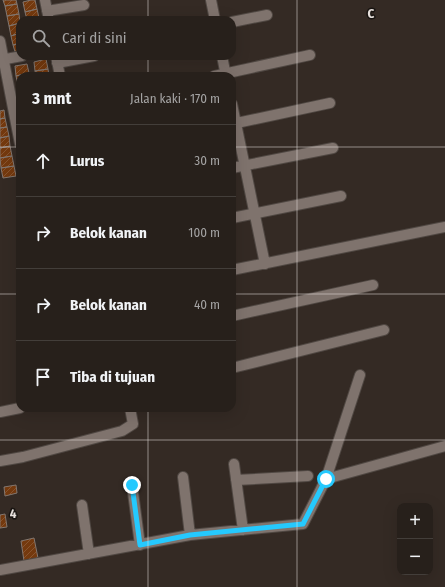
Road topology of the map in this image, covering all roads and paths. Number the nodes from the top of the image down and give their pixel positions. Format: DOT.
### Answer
graph roads {
  1 [pos="45,0"];
  2 [pos="211,0"];
  3 [pos="84,4"];
  4 [pos="267,15"];
  5 [pos="48,16"];
  6 [pos="214,16"];
  7 [pos="236,21"];
  8 [pos="0,41"];
  9 [pos="310,55"];
  10 [pos="16,57"];
  11 [pos="2,60"];
  12 [pos="57,60"];
  13 [pos="223,60"];
  14 [pos="59,72"];
  15 [pos="225,72"];
  16 [pos="236,73"];
  17 [pos="330,103"];
  18 [pos="236,124"];
  19 [pos="16,125"];
  20 [pos="236,132"];
  21 [pos="333,148"];
  22 [pos="245,166"];
  23 [pos="236,167"];
  24 [pos="341,196"];
  25 [pos="254,214"];
  26 [pos="236,217"];
  27 [pos="445,227"];
  28 [pos="265,264"];
  29 [pos="236,269"];
  30 [pos="372,285"];
  31 [pos="236,315"];
  32 [pos="384,330"];
  33 [pos="236,367"];
  34 [pos="360,376"];
  35 [pos="16,409"];
  36 [pos="0,412"];
  37 [pos="131,412"];
  38 [pos="445,446"];
  39 [pos="0,461"];
  40 [pos="234,464"];
  41 [pos="308,476"];
  42 [pos="183,477"];
  43 [pos="326,479"];
  44 [pos="236,480"];
  45 [pos="132,485"];
  46 [pos="82,505"];
  47 [pos="243,530"];
  48 [pos="190,535"];
  49 [pos="140,545"];
  50 [pos="89,554"];
  51 [pos="0,570"];
  1 -- 5 [label="street"];
  2 -- 6 [label="street"];
  3 -- 5 [label="street"];
  4 -- 7 [label="street"];
  8 -- 11 [label="street"];
  9 -- 16 [label="street"];
  10 -- 11 [label="street"];
  11 -- 19 [label="street"];
  12 -- 14 [label="street"];
  13 -- 15 [label="street"];
  17 -- 18 [label="street"];
  20 -- 22 [label="street"];
  21 -- 22 [label="street"];
  22 -- 23 [label="street"];
  22 -- 25 [label="street"];
  24 -- 25 [label="street"];
  25 -- 26 [label="street"];
  25 -- 28 [label="street"];
  27 -- 28 [label="street"];
  28 -- 29 [label="street"];
  30 -- 31 [label="street"];
  32 -- 33 [label="street"];
  34 -- 43 [label="street"];
  35 -- 36 [label="street"];
  37 -- 39 [label="street"];
  38 -- 43 [label="street"];
  40 -- 44 [label="street"];
  41 -- 44 [label="street"];
  42 -- 48 [label="street"];
  43 -- 47 [label="street"];
  44 -- 47 [label="street"];
  45 -- 49 [label="street"];
  46 -- 50 [label="street"];
  47 -- 48 [label="street"];
  48 -- 49 [label="street"];
  49 -- 50 [label="street"];
  50 -- 51 [label="street"];
}
